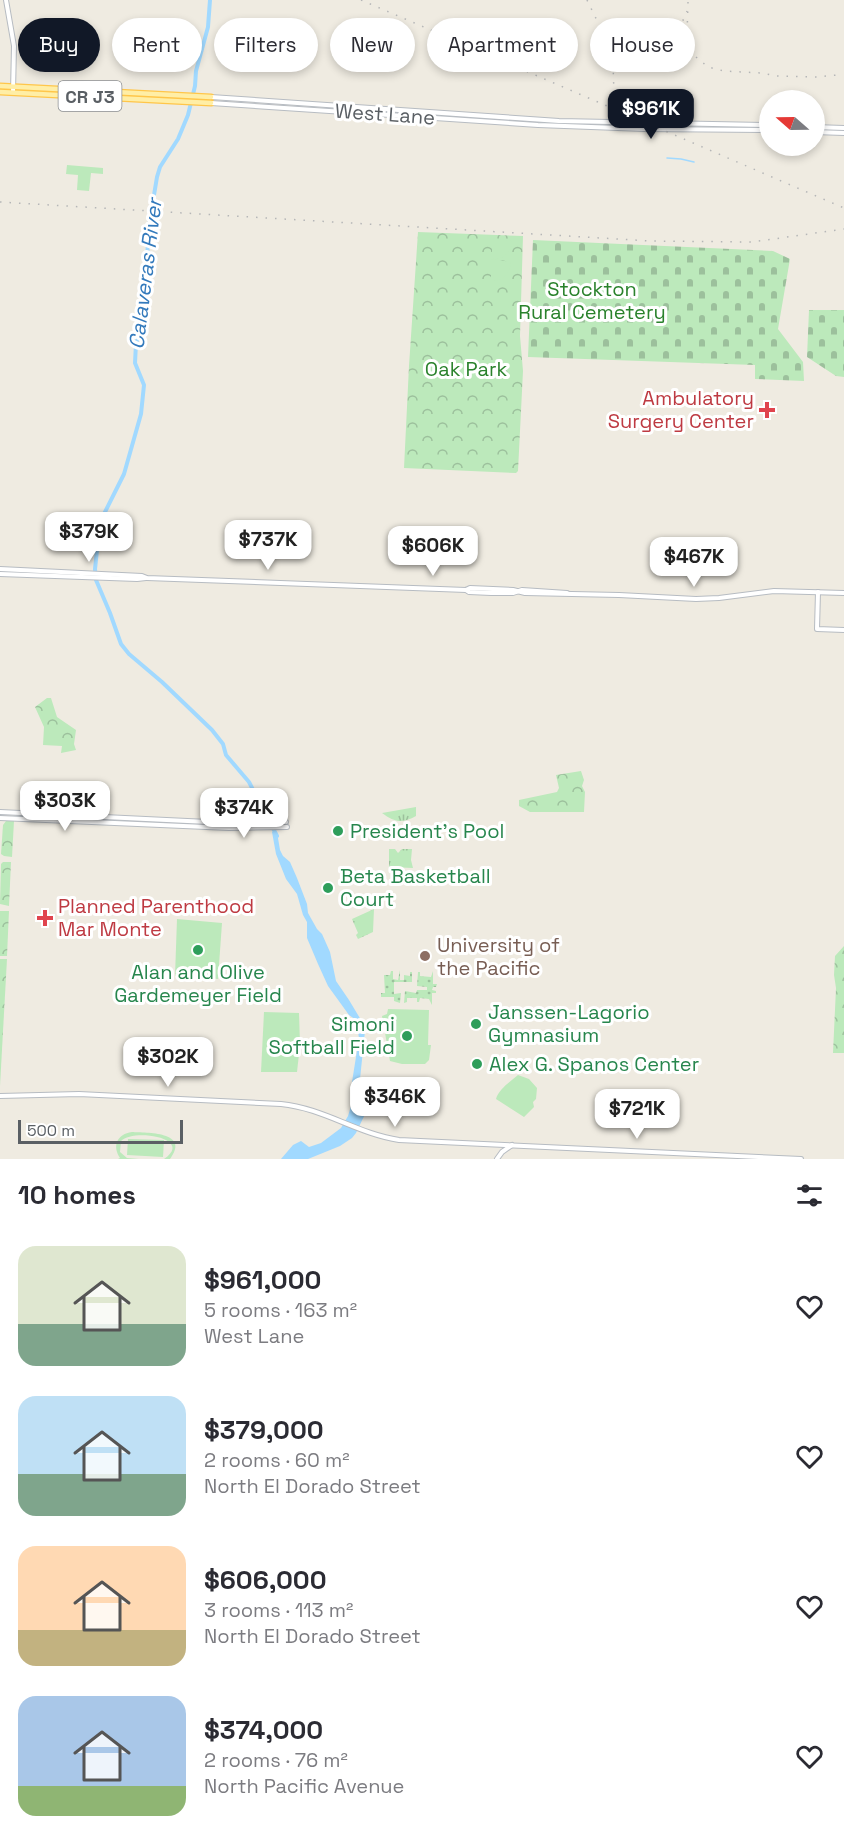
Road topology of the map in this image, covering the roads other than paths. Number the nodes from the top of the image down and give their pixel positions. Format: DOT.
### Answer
graph roads {
  1 [pos="6,0"];
  2 [pos="0,86"];
  3 [pos="14,89"];
  4 [pos="0,92"];
  5 [pos="244,99"];
  6 [pos="211,100"];
  7 [pos="267,101"];
  8 [pos="231,104"];
  9 [pos="250,105"];
  10 [pos="759,125"];
  11 [pos="759,130"];
  12 [pos="825,130"];
  13 [pos="844,131"];
  14 [pos="0,569"];
  15 [pos="0,574"];
  16 [pos="52,574"];
  17 [pos="818,592"];
  18 [pos="844,593"];
  19 [pos="844,630"];
  20 [pos="0,812"];
  21 [pos="0,818"];
  22 [pos="103,818"];
  23 [pos="177,821"];
  24 [pos="92,822"];
  25 [pos="245,824"];
  26 [pos="165,825"];
  27 [pos="229,828"];
  28 [pos="0,1096"];
  29 [pos="513,1145"];
  30 [pos="497,1159"];
  31 [pos="801,1159"];
  1 -- 3 [label="main road"];
  2 -- 3 [label="main road, West Lane / CR J3"];
  3 -- 4 [label="main road, West Lane / CR J3"];
  3 -- 6 [label="main road, West Lane / CR J3"];
  5 -- 6 [label="main road, West Lane / CR J3"];
  5 -- 7 [label="main road, West Lane / CR J3"];
  5 -- 8 [label="main road"];
  6 -- 8 [label="main road, West Lane / CR J3"];
  7 -- 9 [label="main road"];
  7 -- 10 [label="main road, West Lane / CR J3"];
  8 -- 9 [label="main road, West Lane / CR J3"];
  9 -- 11 [label="main road, West Lane / CR J3"];
  12 -- 13 [label="main road"];
  14 -- 16 [label="main road"];
  15 -- 16 [label="main road"];
  16 -- 17 [label="main road"];
  17 -- 18 [label="main road"];
  17 -- 19 [label="main road"];
  20 -- 22 [label="main road"];
  21 -- 24 [label="main road"];
  22 -- 23 [label="main road"];
  22 -- 24 [label="main road"];
  23 -- 25 [label="main road"];
  23 -- 26 [label="main road"];
  24 -- 26 [label="main road"];
  25 -- 27 [label="main road"];
  25 -- 27 [label="main road"];
  26 -- 27 [label="main road"];
  28 -- 29 [label="main road"];
  29 -- 30 [label="main road"];
  29 -- 31 [label="main road"];
}
